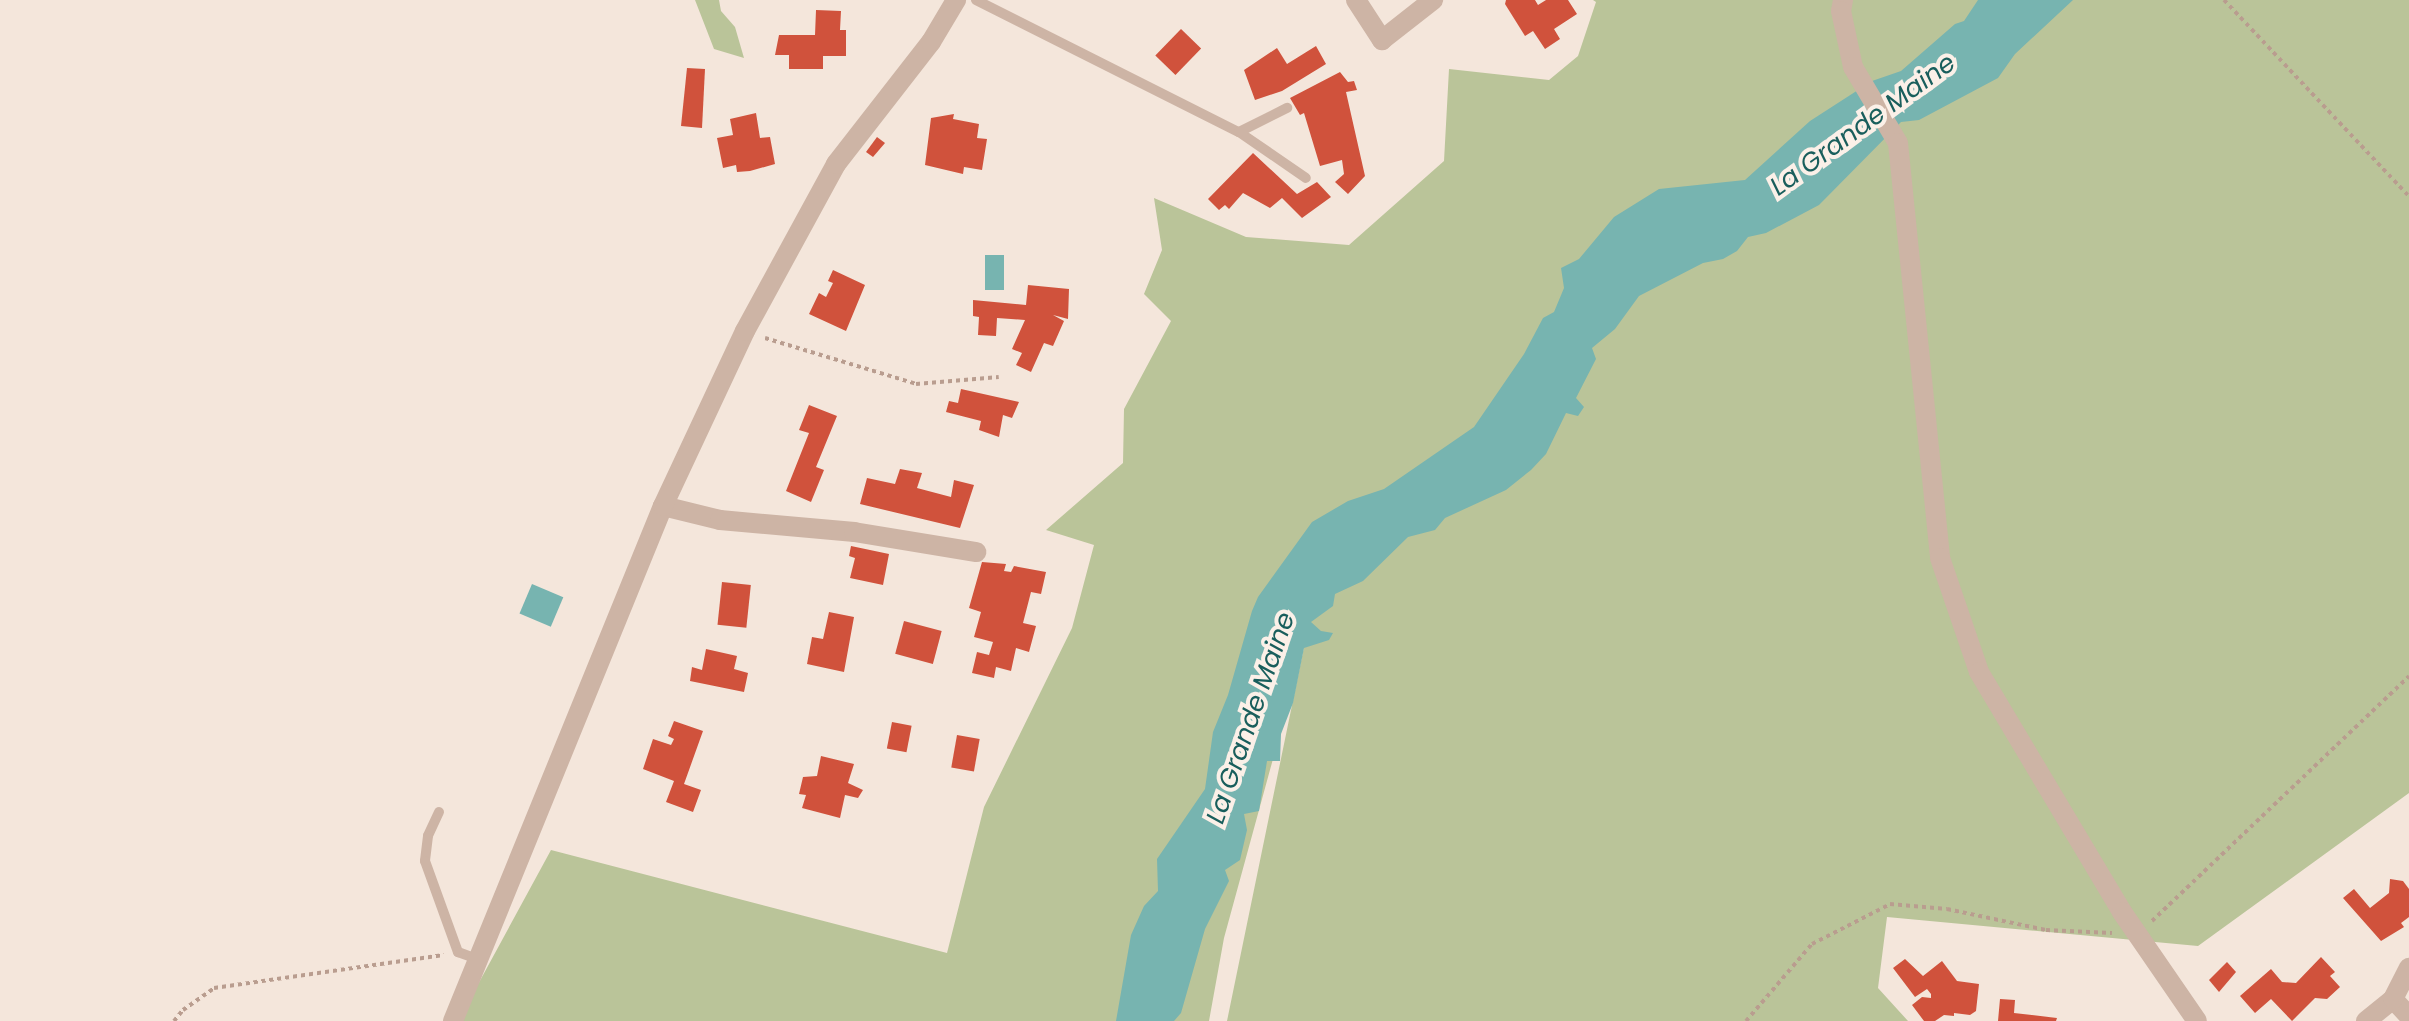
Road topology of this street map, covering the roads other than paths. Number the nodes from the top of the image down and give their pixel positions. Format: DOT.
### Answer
graph roads {
  1 [pos="956,0"];
  2 [pos="976,0"];
  3 [pos="1356,0"];
  4 [pos="1433,0"];
  5 [pos="1843,0"];
  6 [pos="1287,108"];
  7 [pos="1239,132"];
  8 [pos="1306,178"];
  9 [pos="663,506"];
  10 [pos="976,552"];
  11 [pos="439,812"];
  12 [pos="468,956"];
  13 [pos="2409,968"];
  14 [pos="2393,999"];
  15 [pos="2409,1016"];
  16 [pos="453,1021"];
  17 [pos="2197,1021"];
  18 [pos="2366,1021"];
  1 -- 9 [label="street"];
  2 -- 7 [label="lane"];
  3 -- 4 [label="street"];
  5 -- 17 [label="street"];
  6 -- 7 [label="lane"];
  7 -- 8 [label="lane"];
  9 -- 10 [label="street"];
  9 -- 12 [label="street"];
  11 -- 12 [label="lane"];
  12 -- 16 [label="street"];
  13 -- 14 [label="street"];
  14 -- 15 [label="street"];
  14 -- 18 [label="street"];
}
